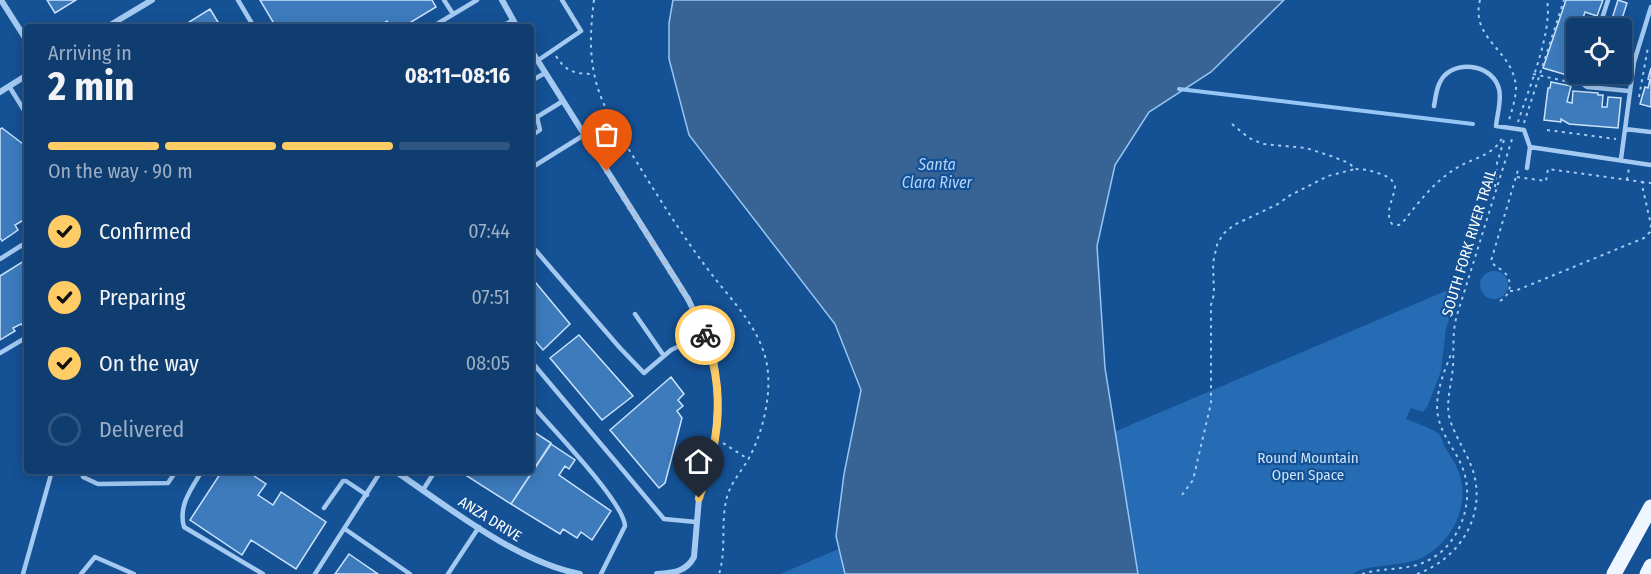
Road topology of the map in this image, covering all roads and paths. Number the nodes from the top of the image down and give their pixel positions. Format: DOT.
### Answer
graph roads {
  1 [pos="2,0"];
  2 [pos="152,0"];
  3 [pos="238,0"];
  4 [pos="444,0"];
  5 [pos="477,0"];
  6 [pos="502,0"];
  7 [pos="562,0"];
  8 [pos="594,0"];
  9 [pos="1547,0"];
  10 [pos="1564,0"];
  11 [pos="1608,0"];
  12 [pos="1651,7"];
  13 [pos="453,14"];
  14 [pos="1602,18"];
  15 [pos="513,20"];
  16 [pos="1648,22"];
  17 [pos="112,24"];
  18 [pos="252,24"];
  19 [pos="437,24"];
  20 [pos="506,24"];
  21 [pos="516,24"];
  22 [pos="591,27"];
  23 [pos="24,36"];
  24 [pos="1650,41"];
  25 [pos="552,50"];
  26 [pos="534,56"];
  27 [pos="537,61"];
  28 [pos="545,73"];
  29 [pos="594,74"];
  30 [pos="1533,74"];
  31 [pos="1539,76"];
  32 [pos="24,77"];
  33 [pos="534,79"];
  34 [pos="1566,81"];
  35 [pos="1583,84"];
  36 [pos="9,86"];
  37 [pos="1629,91"];
  38 [pos="0,92"];
  39 [pos="563,101"];
  40 [pos="1638,103"];
  41 [pos="1434,106"];
  42 [pos="24,110"];
  43 [pos="534,116"];
  44 [pos="537,117"];
  45 [pos="1232,124"];
  46 [pos="1507,128"];
  47 [pos="1515,129"];
  48 [pos="1625,129"];
  49 [pos="1524,130"];
  50 [pos="1547,130"];
  51 [pos="1651,132"];
  52 [pos="534,134"];
  53 [pos="584,135"];
  54 [pos="1624,140"];
  55 [pos="1530,147"];
  56 [pos="1621,159"];
  57 [pos="1630,160"];
  58 [pos="1519,165"];
  59 [pos="1651,165"];
  60 [pos="534,166"];
  61 [pos="1527,168"];
  62 [pos="1355,169"];
  63 [pos="1518,177"];
  64 [pos="1627,180"];
  65 [pos="1643,182"];
  66 [pos="1651,183"];
  67 [pos="24,244"];
  68 [pos="534,248"];
  69 [pos="0,259"];
  70 [pos="1510,291"];
  71 [pos="1500,301"];
  72 [pos="635,314"];
  73 [pos="705,334"];
  74 [pos="24,339"];
  75 [pos="1452,351"];
  76 [pos="0,353"];
  77 [pos="664,356"];
  78 [pos="534,365"];
  79 [pos="534,407"];
  80 [pos="715,439"];
  81 [pos="748,459"];
  82 [pos="51,474"];
  83 [pos="82,474"];
  84 [pos="174,474"];
  85 [pos="200,474"];
  86 [pos="379,474"];
  87 [pos="399,474"];
  88 [pos="433,474"];
  89 [pos="423,490"];
  90 [pos="367,495"];
  91 [pos="1182,495"];
  92 [pos="1651,507"];
  93 [pos="324,508"];
  94 [pos="696,522"];
  95 [pos="479,527"];
  96 [pos="345,529"];
  97 [pos="1651,566"];
  98 [pos="23,574"];
  99 [pos="81,574"];
  100 [pos="134,574"];
  101 [pos="263,574"];
  102 [pos="315,574"];
  103 [pos="410,574"];
  104 [pos="448,574"];
  105 [pos="580,574"];
  106 [pos="601,574"];
  107 [pos="657,574"];
  108 [pos="1362,574"];
  109 [pos="1417,574"];
  110 [pos="1614,574"];
  111 [pos="1647,574"];
  1 -- 23 [label="street"];
  2 -- 17 [label="street"];
  3 -- 18 [label="lane"];
  4 -- 13 [label="lane"];
  5 -- 13 [label="lane"];
  6 -- 15 [label="street"];
  7 -- 25 [label="lane"];
  8 -- 22 [label="path"];
  9 -- 30 [label="path, SOUTH FORK RIVER TRAIL"];
  10 -- 31 [label="path"];
  11 -- 14 [label="lane"];
  12 -- 16 [label="lane"];
  13 -- 19 [label="lane"];
  15 -- 20 [label="lane"];
  15 -- 21 [label="street"];
  16 -- 37 [label="lane"];
  24 -- 40 [label="path"];
  25 -- 27 [label="lane"];
  25 -- 29 [label="path"];
  26 -- 27 [label="street"];
  27 -- 28 [label="street"];
  28 -- 33 [label="lane"];
  28 -- 39 [label="street"];
  30 -- 31 [label="path"];
  30 -- 47 [label="path, SOUTH FORK RIVER TRAIL"];
  31 -- 34 [label="path"];
  31 -- 49 [label="path"];
  32 -- 36 [label="street"];
  35 -- 37 [label="lane"];
  36 -- 38 [label="street"];
  36 -- 42 [label="lane"];
  37 -- 48 [label="lane"];
  39 -- 44 [label="lane"];
  39 -- 53 [label="street"];
  41 -- 46 [label="lane"];
  43 -- 44 [label="lane"];
  44 -- 52 [label="lane"];
  45 -- 62 [label="path"];
  46 -- 47 [label="lane"];
  46 -- 62 [label="path"];
  47 -- 49 [label="lane"];
  47 -- 75 [label="path, SOUTH FORK RIVER TRAIL"];
  48 -- 51 [label="lane"];
  48 -- 54 [label="lane"];
  49 -- 55 [label="lane"];
  50 -- 54 [label="path"];
  53 -- 60 [label="lane"];
  53 -- 73 [label="street"];
  54 -- 56 [label="lane"];
  55 -- 56 [label="lane"];
  55 -- 61 [label="lane"];
  56 -- 57 [label="lane"];
  57 -- 59 [label="lane"];
  57 -- 64 [label="path"];
  58 -- 63 [label="path"];
  62 -- 91 [label="path"];
  63 -- 64 [label="path"];
  63 -- 70 [label="path"];
  64 -- 65 [label="path"];
  65 -- 66 [label="path"];
  65 -- 70 [label="path"];
  67 -- 69 [label="lane"];
  68 -- 77 [label="lane"];
  70 -- 71 [label="path"];
  72 -- 77 [label="lane"];
  73 -- 77 [label="lane"];
  73 -- 80 [label="street"];
  74 -- 76 [label="lane"];
  75 -- 108 [label="path"];
  75 -- 109 [label="path, SOUTH FORK RIVER TRAIL"];
  78 -- 94 [label="lane"];
  79 -- 106 [label="lane"];
  80 -- 81 [label="path"];
  80 -- 94 [label="street"];
  82 -- 98 [label="lane"];
  83 -- 84 [label="lane"];
  85 -- 101 [label="lane"];
  86 -- 90 [label="lane"];
  87 -- 89 [label="street, ANZA DRIVE"];
  88 -- 89 [label="lane"];
  89 -- 95 [label="street, ANZA DRIVE"];
  90 -- 93 [label="lane"];
  90 -- 96 [label="lane"];
  92 -- 110 [label="main road"];
  94 -- 107 [label="street"];
  95 -- 104 [label="lane"];
  95 -- 105 [label="street, ANZA DRIVE"];
  96 -- 102 [label="lane"];
  96 -- 103 [label="lane"];
  97 -- 111 [label="main road"];
  99 -- 100 [label="lane"];
}
